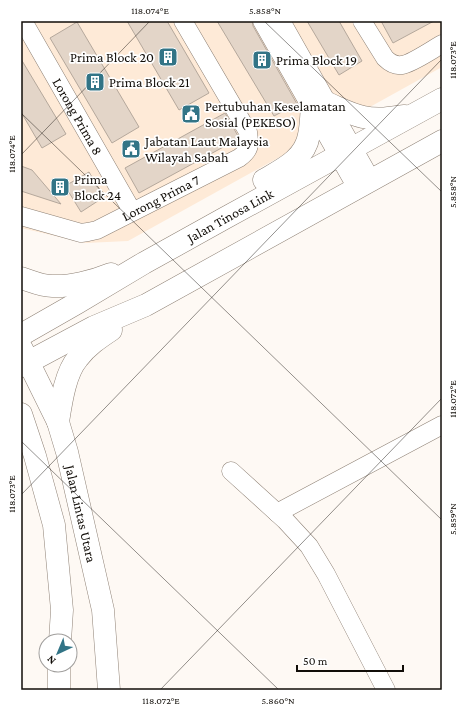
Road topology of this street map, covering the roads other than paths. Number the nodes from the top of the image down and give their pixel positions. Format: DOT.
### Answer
graph roads {
  1 [pos="23,21"];
  2 [pos="183,21"];
  3 [pos="262,21"];
  4 [pos="281,21"];
  5 [pos="362,21"];
  6 [pos="442,44"];
  7 [pos="442,100"];
  8 [pos="319,105"];
  9 [pos="413,115"];
  10 [pos="441,144"];
  11 [pos="346,152"];
  12 [pos="364,184"];
  13 [pos="132,211"];
  14 [pos="21,216"];
  15 [pos="225,218"];
  16 [pos="144,263"];
  17 [pos="21,278"];
  18 [pos="146,305"];
  19 [pos="21,335"];
  20 [pos="23,358"];
  21 [pos="21,414"];
  22 [pos="58,422"];
  23 [pos="442,425"];
  24 [pos="21,462"];
  25 [pos="231,471"];
  26 [pos="277,513"];
  27 [pos="58,633"];
  28 [pos="60,633"];
  29 [pos="59,673"];
  30 [pos="59,690"];
  31 [pos="109,690"];
  32 [pos="386,690"];
  1 -- 13 [label="street, Lorong Prima 8"];
  2 -- 13 [label="street, Lorong Prima 7"];
  3 -- 8 [label="street"];
  4 -- 8 [label="street"];
  5 -- 6 [label="street"];
  7 -- 9 [label="main road, Jalan Tinosa Link"];
  8 -- 9 [label="main road"];
  8 -- 11 [label="street"];
  8 -- 15 [label="main road"];
  9 -- 11 [label="main road, Jalan Tinosa Link"];
  10 -- 12 [label="main road"];
  11 -- 12 [label="street"];
  11 -- 15 [label="main road, Jalan Tinosa Link"];
  12 -- 18 [label="main road"];
  13 -- 14 [label="street, Lorong Prima 7"];
  15 -- 16 [label="main road, Jalan Tinosa Link"];
  16 -- 17 [label="main road"];
  16 -- 19 [label="main road, Jalan Tinosa Link"];
  18 -- 20 [label="main road"];
  18 -- 22 [label="main road"];
  20 -- 22 [label="main road, Jalan Lintas Utara"];
  21 -- 28 [label="main road"];
  22 -- 31 [label="main road, Jalan Lintas Utara"];
  23 -- 26 [label="street"];
  24 -- 27 [label="main road"];
  25 -- 26 [label="street"];
  26 -- 32 [label="street"];
  29 -- 30 [label="main road"];
}
